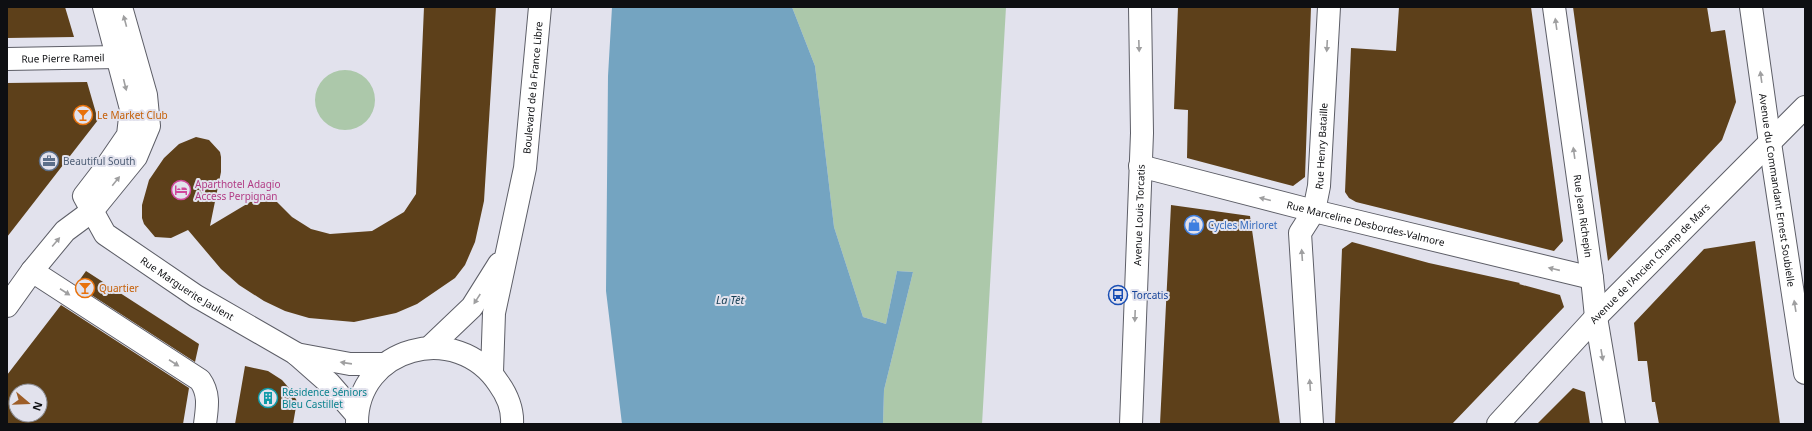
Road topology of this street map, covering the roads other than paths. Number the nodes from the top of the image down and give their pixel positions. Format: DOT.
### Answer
graph roads {
  1 [pos="104,7"];
  2 [pos="122,7"];
  3 [pos="525,7"];
  4 [pos="540,7"];
  5 [pos="1140,7"];
  6 [pos="1329,7"];
  7 [pos="1554,7"];
  8 [pos="1751,7"];
  9 [pos="126,56"];
  10 [pos="7,59"];
  11 [pos="1805,107"];
  12 [pos="1770,143"];
  13 [pos="1140,166"];
  14 [pos="525,168"];
  15 [pos="92,211"];
  16 [pos="1314,211"];
  17 [pos="506,254"];
  18 [pos="32,271"];
  19 [pos="1592,278"];
  20 [pos="7,306"];
  21 [pos="1596,316"];
  22 [pos="430,347"];
  23 [pos="295,354"];
  24 [pos="385,364"];
  25 [pos="492,372"];
  26 [pos="1805,372"];
  27 [pos="356,419"];
  28 [pos="204,424"];
  29 [pos="512,424"];
  30 [pos="1131,424"];
  31 [pos="1312,424"];
  32 [pos="1498,424"];
  33 [pos="1614,424"];
  1 -- 9 [label="street"];
  9 -- 2 [label="street, one-way"];
  3 -- 14 [label="street, Boulevard de la France Libre"];
  4 -- 14 [label="street, Boulevard de la France Libre"];
  5 -- 13 [label="street, Avenue Louis Torcatis, one-way"];
  6 -- 16 [label="street, Rue Henry Bataille, one-way"];
  19 -- 7 [label="street, Rue Jean Richepin, one-way"];
  12 -- 8 [label="street, Avenue du Commandant Ernest Soubielle, one-way"];
  9 -- 10 [label="street, Rue Pierre Rameil"];
  9 -- 15 [label="street, Rue Marguerite Jaulent"];
  11 -- 12 [label="street, Avenue de l'Ancien Champ de Mars"];
  12 -- 21 [label="street, Avenue de l'Ancien Champ de Mars"];
  26 -- 12 [label="street, Avenue du Commandant Ernest Soubielle, one-way"];
  16 -- 13 [label="street, Rue Marceline Desbordes-Valmore, one-way"];
  13 -- 30 [label="street, Avenue Louis Torcatis, one-way"];
  14 -- 17 [label="street, Boulevard de la France Libre"];
  18 -- 15 [label="street, one-way"];
  15 -- 23 [label="street, Rue Marguerite Jaulent"];
  19 -- 16 [label="street, Rue Marceline Desbordes-Valmore, one-way"];
  31 -- 16 [label="street, Rue Henry Bataille, one-way"];
  17 -- 22 [label="street, Boulevard de la France Libre, one-way"];
  17 -- 25 [label="street, Boulevard de la France Libre"];
  18 -- 20 [label="street"];
  18 -- 28 [label="street, one-way"];
  19 -- 21 [label="street, Rue Jean Richepin"];
  21 -- 32 [label="street, Avenue de l'Ancien Champ de Mars"];
  21 -- 33 [label="street, Rue Jean Richepin, one-way"];
  22 -- 24 [label="street"];
  22 -- 25 [label="street"];
  24 -- 23 [label="street, Rue Marguerite Jaulent, one-way"];
  23 -- 27 [label="street, Rue Marguerite Jaulent"];
  24 -- 27 [label="street"];
  25 -- 29 [label="street"];
}
